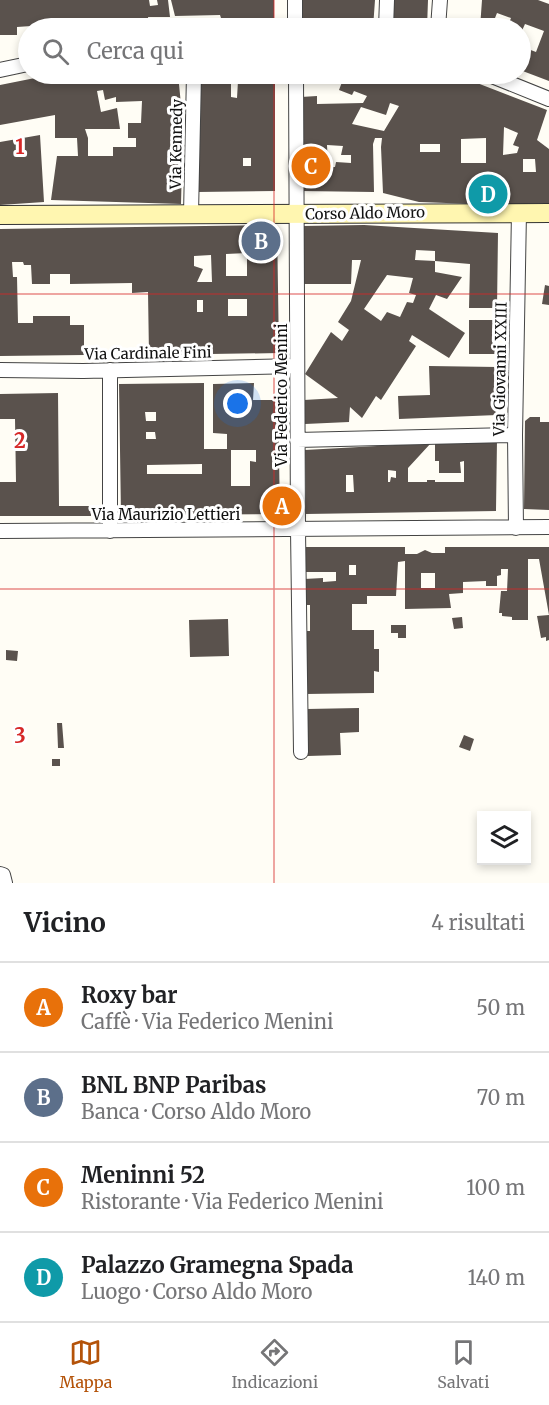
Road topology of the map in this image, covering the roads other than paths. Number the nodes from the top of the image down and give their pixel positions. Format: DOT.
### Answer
graph roads {
  1 [pos="295,0"];
  2 [pos="387,0"];
  3 [pos="440,0"];
  4 [pos="295,18"];
  5 [pos="386,18"];
  6 [pos="439,18"];
  7 [pos="18,66"];
  8 [pos="0,70"];
  9 [pos="194,84"];
  10 [pos="296,84"];
  11 [pos="512,84"];
  12 [pos="549,99"];
  13 [pos="519,212"];
  14 [pos="549,213"];
  15 [pos="191,214"];
  16 [pos="297,214"];
  17 [pos="0,215"];
  18 [pos="297,366"];
  19 [pos="0,370"];
  20 [pos="110,370"];
  21 [pos="515,435"];
  22 [pos="297,440"];
  23 [pos="549,527"];
  24 [pos="516,528"];
  25 [pos="298,530"];
  26 [pos="0,531"];
  27 [pos="110,531"];
  28 [pos="301,752"];
  29 [pos="0,874"];
  30 [pos="5,883"];
  1 -- 4 [label="street"];
  2 -- 5 [label="street"];
  3 -- 6 [label="street"];
  7 -- 8 [label="street"];
  9 -- 15 [label="street, Via Kennedy"];
  10 -- 16 [label="street, Via Federico Menini"];
  11 -- 12 [label="street"];
  13 -- 14 [label="street, Corso Aldo Moro"];
  13 -- 16 [label="street, Corso Aldo Moro"];
  13 -- 21 [label="street, Via Giovanni XXIII"];
  15 -- 16 [label="street, Corso Aldo Moro"];
  15 -- 17 [label="street, Corso Aldo Moro"];
  16 -- 18 [label="street, Via Federico Menini"];
  18 -- 20 [label="street, Via Cardinale Fini"];
  18 -- 22 [label="street, Via Federico Menini"];
  19 -- 20 [label="street, Via Cardinale Fini"];
  20 -- 27 [label="street"];
  21 -- 22 [label="street"];
  21 -- 24 [label="street, Via Giovanni XXIII"];
  22 -- 25 [label="street, Via Federico Menini"];
  23 -- 24 [label="street, Via Maurizio Lettieri"];
  24 -- 25 [label="street, Via Maurizio Lettieri"];
  25 -- 27 [label="street, Via Maurizio Lettieri"];
  25 -- 28 [label="street, Via Federico Menini"];
  26 -- 27 [label="street, Via Maurizio Lettieri"];
  29 -- 30 [label="street"];
}
